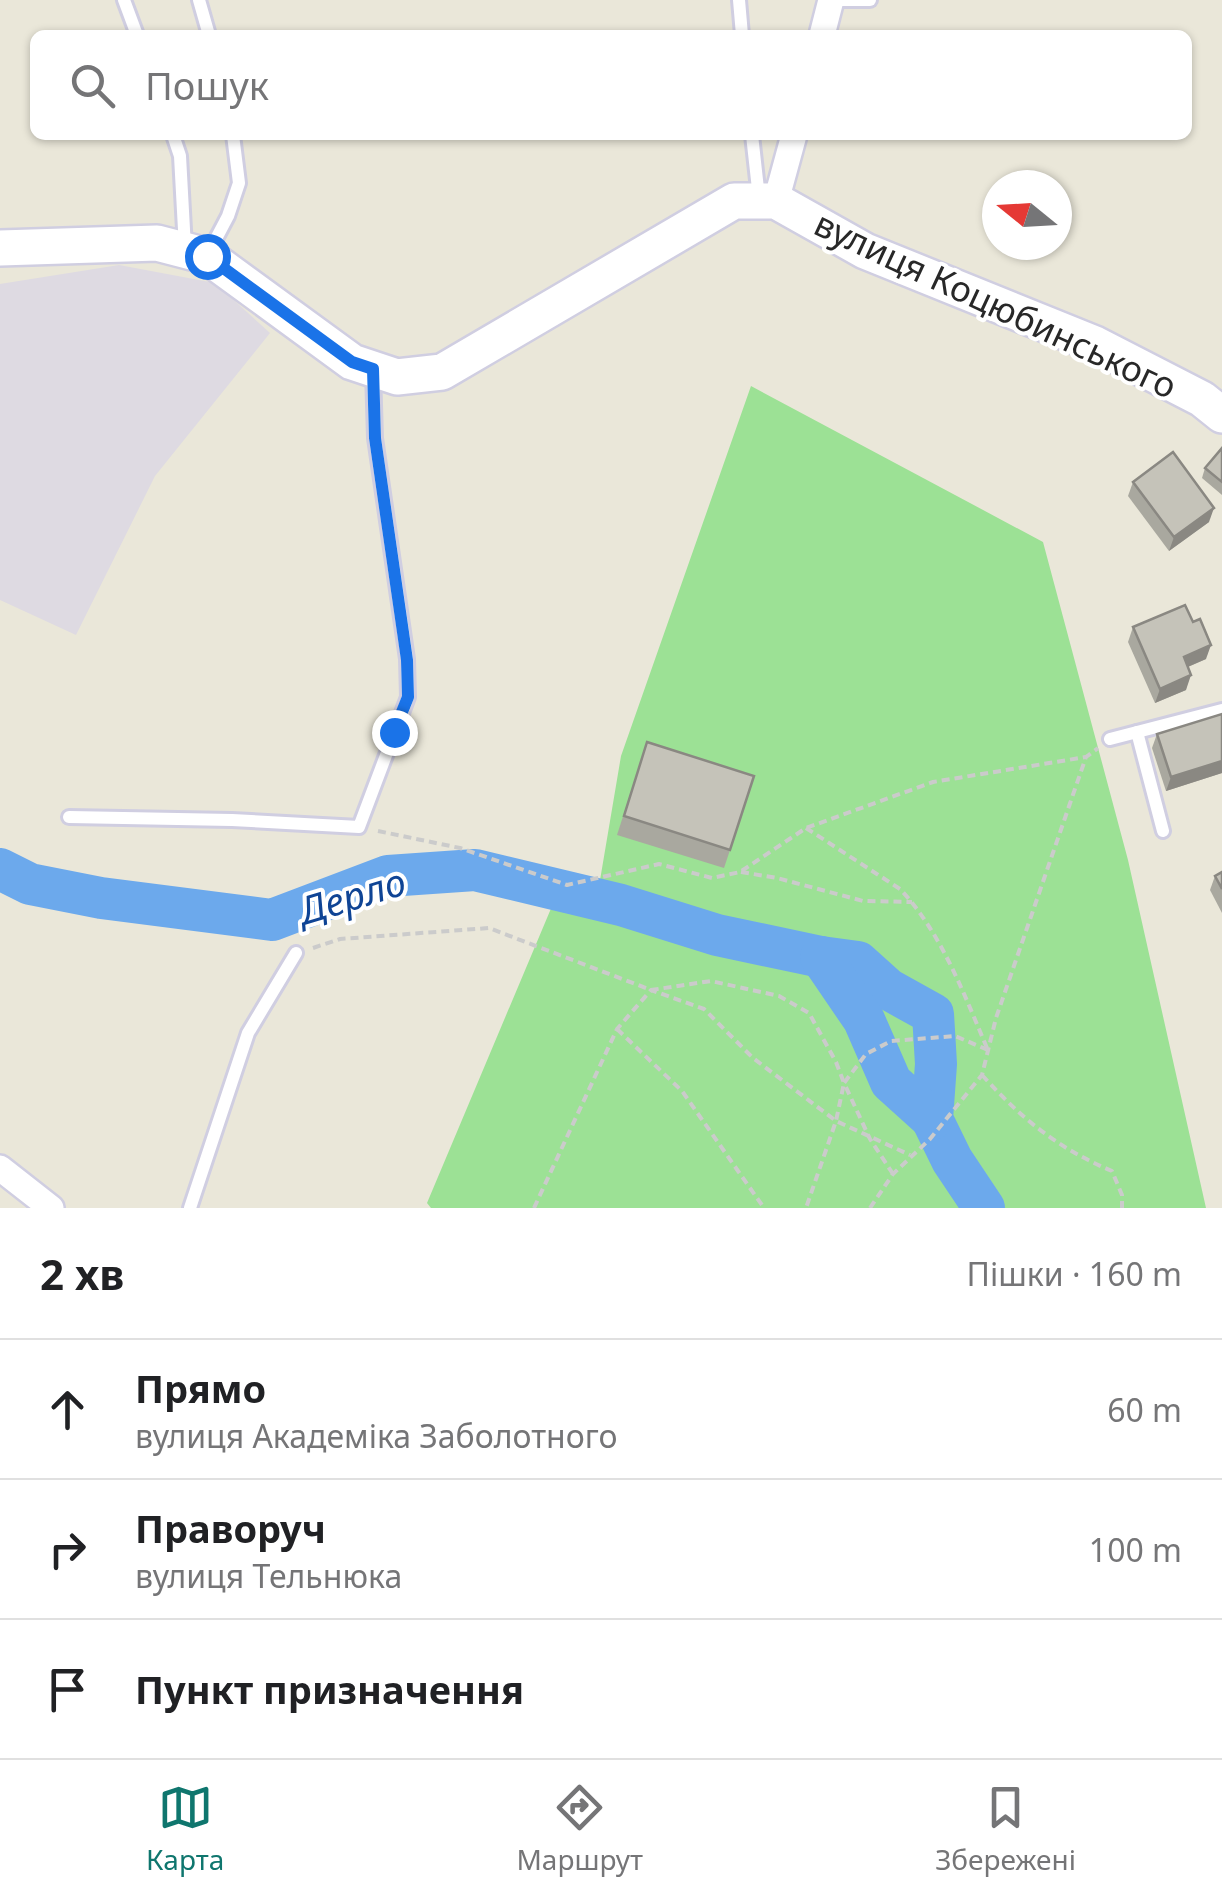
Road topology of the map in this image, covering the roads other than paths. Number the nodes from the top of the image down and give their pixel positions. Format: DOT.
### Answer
graph roads {
  1 [pos="124,0"];
  2 [pos="200,0"];
  3 [pos="739,0"];
  4 [pos="831,0"];
  5 [pos="870,0"];
  6 [pos="135,30"];
  7 [pos="208,30"];
  8 [pos="742,30"];
  9 [pos="823,30"];
  10 [pos="175,140"];
  11 [pos="234,140"];
  12 [pos="753,140"];
  13 [pos="792,140"];
  14 [pos="768,201"];
  15 [pos="0,248"];
  16 [pos="196,253"];
  17 [pos="373,369"];
  18 [pos="1222,415"];
  19 [pos="1222,710"];
  20 [pos="1137,732"];
  21 [pos="1110,739"];
  22 [pos="68,817"];
  23 [pos="1163,831"];
  24 [pos="296,953"];
  25 [pos="0,1168"];
  26 [pos="52,1208"];
  27 [pos="190,1208"];
  1 -- 6 [label="lane"];
  2 -- 7 [label="lane"];
  3 -- 8 [label="lane"];
  4 -- 5 [label="lane"];
  4 -- 9 [label="street"];
  10 -- 16 [label="lane"];
  11 -- 16 [label="lane"];
  12 -- 14 [label="lane"];
  13 -- 14 [label="street, вулиця Коцюбинського"];
  14 -- 17 [label="street"];
  14 -- 18 [label="street, вулиця Коцюбинського"];
  15 -- 16 [label="street"];
  16 -- 17 [label="street"];
  17 -- 22 [label="lane"];
  19 -- 20 [label="lane"];
  20 -- 21 [label="lane"];
  20 -- 23 [label="lane"];
  24 -- 27 [label="lane"];
  25 -- 26 [label="street"];
}
